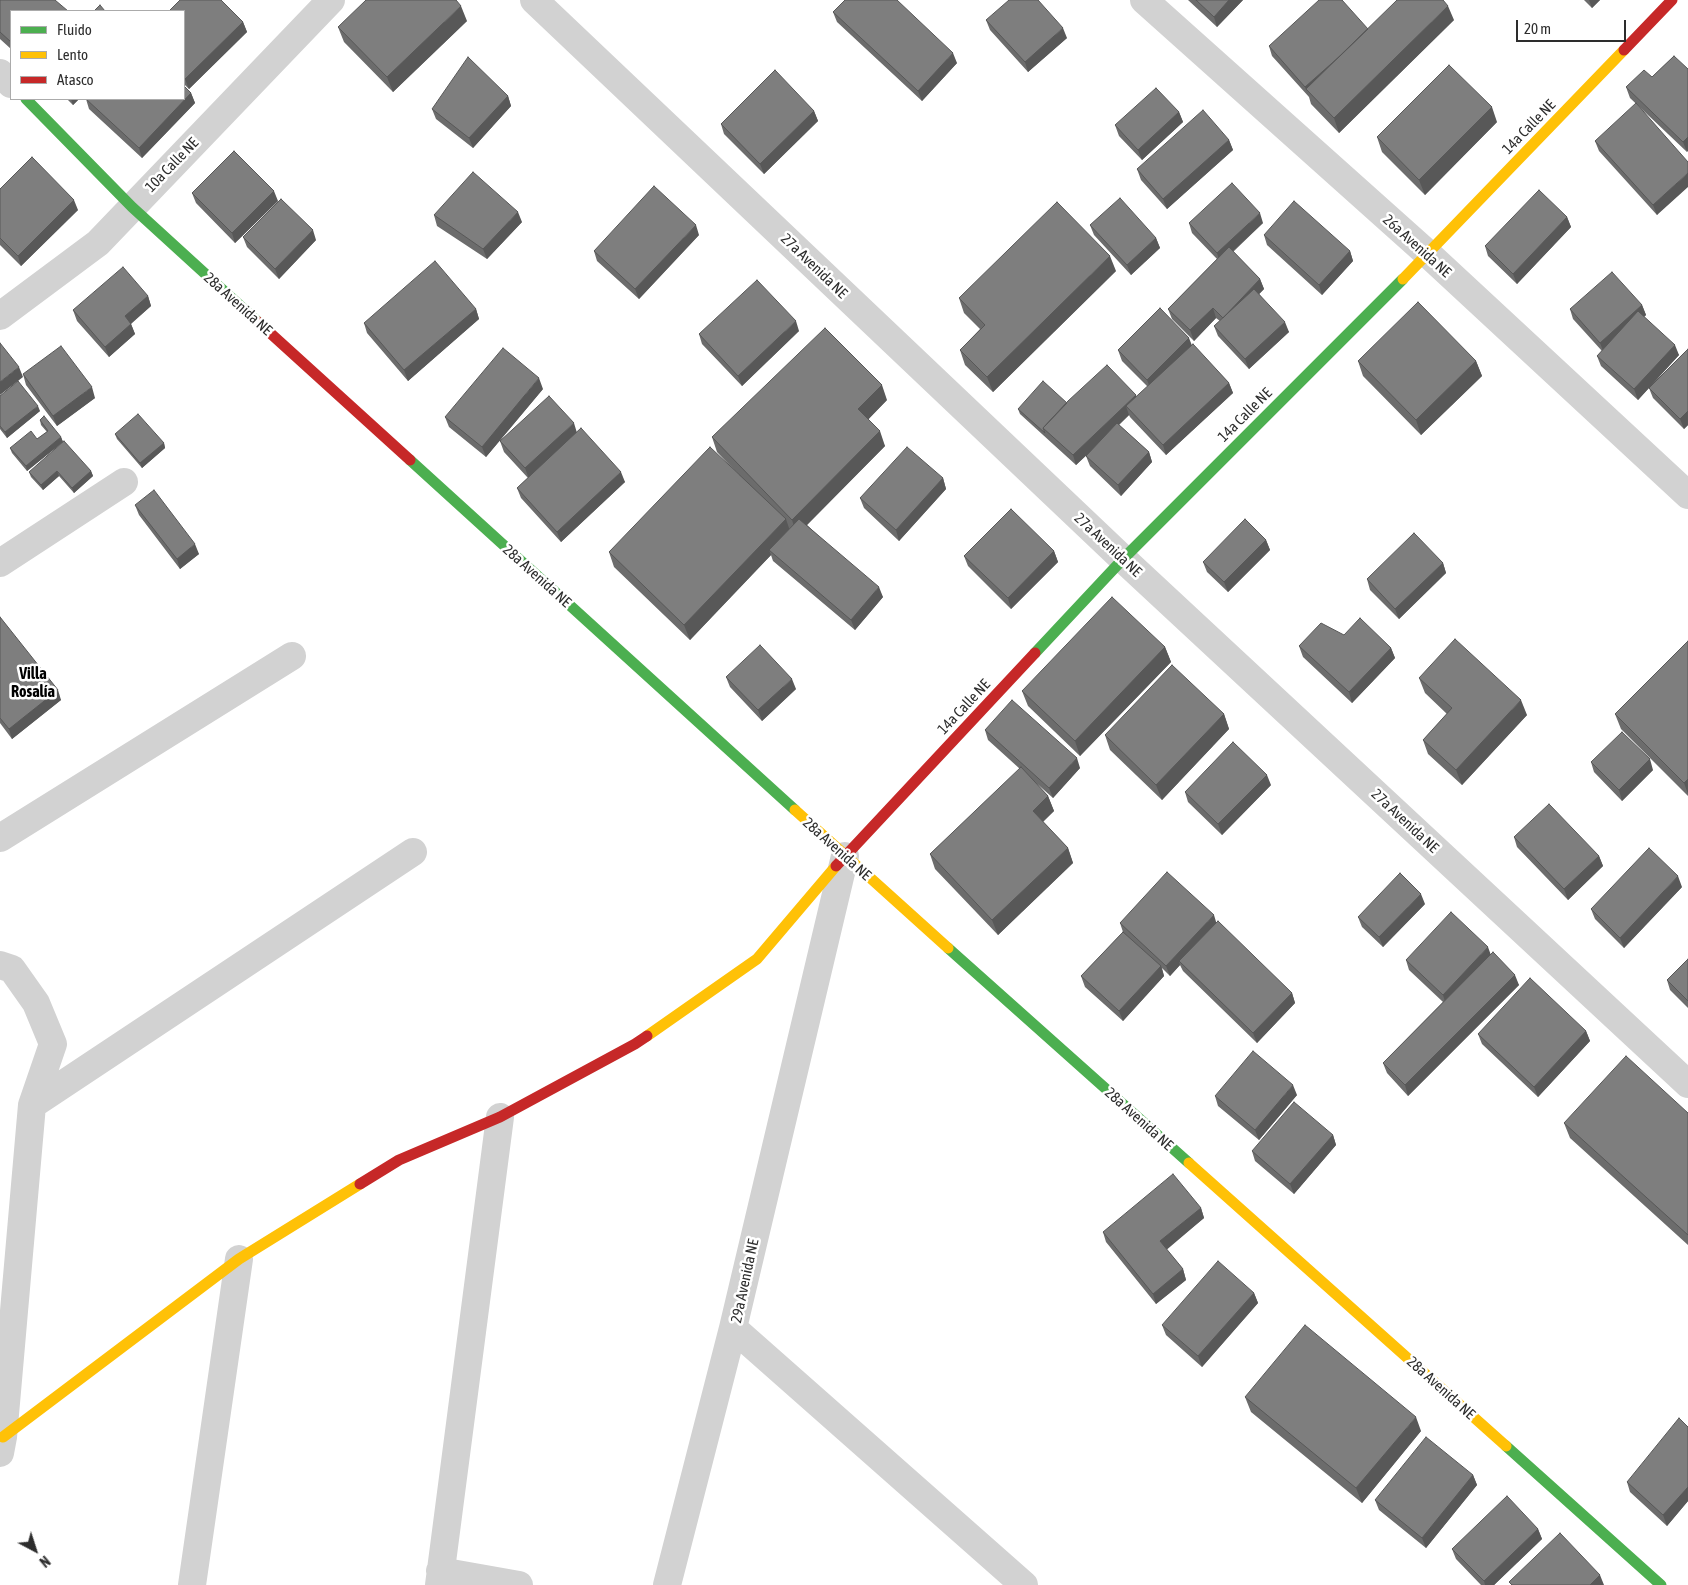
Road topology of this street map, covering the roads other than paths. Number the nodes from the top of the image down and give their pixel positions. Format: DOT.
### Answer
graph roads {
  1 [pos="331,0"];
  2 [pos="534,0"];
  3 [pos="1144,0"];
  4 [pos="1672,0"];
  5 [pos="0,73"];
  6 [pos="10,83"];
  7 [pos="27,100"];
  8 [pos="132,207"];
  9 [pos="1428,254"];
  10 [pos="0,316"];
  11 [pos="124,482"];
  12 [pos="1688,495"];
  13 [pos="1123,559"];
  14 [pos="0,563"];
  15 [pos="292,656"];
  16 [pos="0,838"];
  17 [pos="413,852"];
  18 [pos="845,856"];
  19 [pos="0,965"];
  20 [pos="1688,1084"];
  21 [pos="32,1105"];
  22 [pos="500,1117"];
  23 [pos="239,1259"];
  24 [pos="733,1328"];
  25 [pos="2,1445"];
  26 [pos="440,1578"];
  27 [pos="192,1585"];
  28 [pos="520,1585"];
  29 [pos="667,1585"];
  30 [pos="1024,1585"];
  31 [pos="1661,1585"];
  1 -- 8 [label="street, 10a Calle NE"];
  2 -- 13 [label="street, 27a Avenida NE"];
  3 -- 9 [label="street, 26a Avenida NE"];
  4 -- 9 [label="street, 14a Calle NE"];
  5 -- 6 [label="street"];
  7 -- 8 [label="street, 28a Avenida NE"];
  8 -- 10 [label="street, 10a Calle NE"];
  8 -- 18 [label="street, 28a Avenida NE"];
  9 -- 12 [label="street, 26a Avenida NE"];
  9 -- 13 [label="street, 14a Calle NE"];
  11 -- 14 [label="street"];
  13 -- 18 [label="street, 14a Calle NE"];
  13 -- 20 [label="street, 27a Avenida NE"];
  15 -- 16 [label="street"];
  17 -- 21 [label="street"];
  18 -- 22 [label="street, 14a Calle NE"];
  18 -- 24 [label="street, 29a Avenida NE"];
  18 -- 31 [label="street, 28a Avenida NE"];
  19 -- 21 [label="street"];
  21 -- 25 [label="street"];
  22 -- 23 [label="street, 14a Calle NE"];
  22 -- 26 [label="street"];
  23 -- 25 [label="street, 14a Calle NE"];
  23 -- 27 [label="street"];
  24 -- 29 [label="street"];
  24 -- 30 [label="street, 29a Avenida NE"];
  26 -- 28 [label="street"];
}
